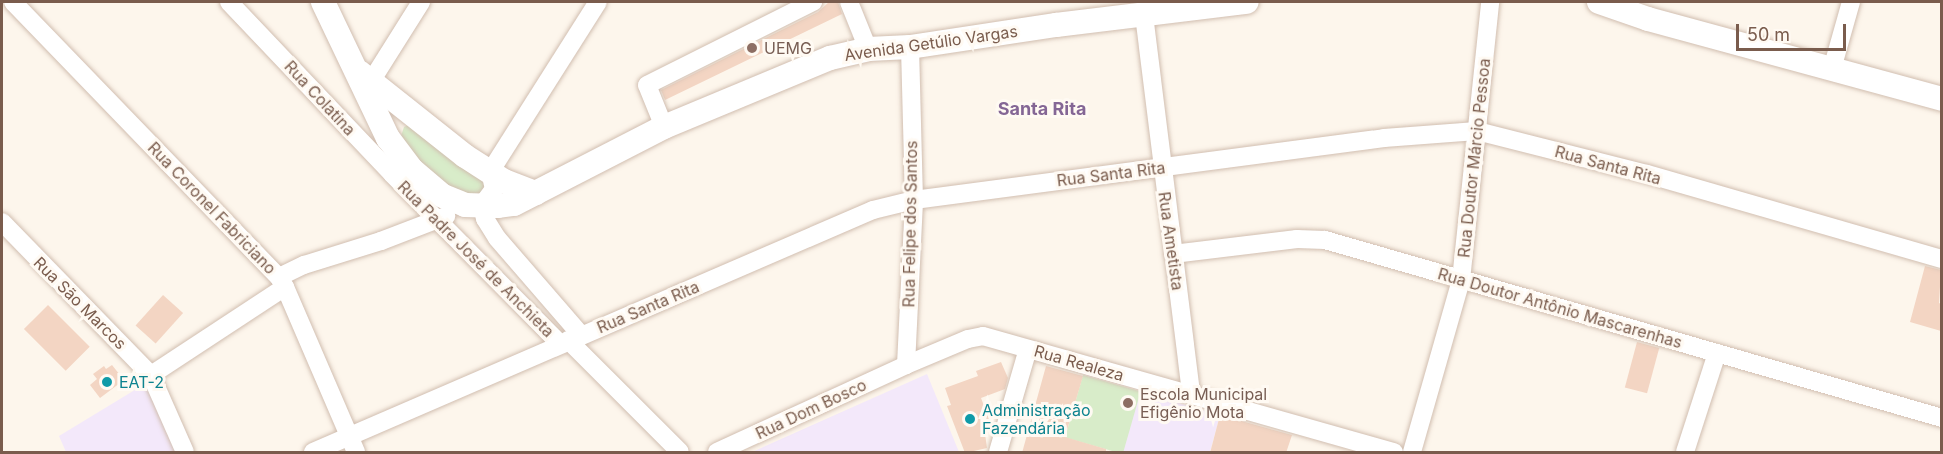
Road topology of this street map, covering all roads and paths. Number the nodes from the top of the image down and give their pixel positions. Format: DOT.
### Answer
graph roads {
  1 [pos="13,2"];
  2 [pos="229,2"];
  3 [pos="323,2"];
  4 [pos="421,2"];
  5 [pos="598,2"];
  6 [pos="813,2"];
  7 [pos="849,2"];
  8 [pos="1247,2"];
  9 [pos="1490,2"];
  10 [pos="1599,2"];
  11 [pos="1851,2"];
  12 [pos="1144,15"];
  13 [pos="910,47"];
  14 [pos="868,49"];
  15 [pos="1832,69"];
  16 [pos="365,81"];
  17 [pos="1941,99"];
  18 [pos="412,115"];
  19 [pos="664,127"];
  20 [pos="1477,131"];
  21 [pos="391,143"];
  22 [pos="1161,167"];
  23 [pos="490,172"];
  24 [pos="392,174"];
  25 [pos="536,193"];
  26 [pos="914,200"];
  27 [pos="478,206"];
  28 [pos="437,219"];
  29 [pos="2,222"];
  30 [pos="1173,254"];
  31 [pos="1941,259"];
  32 [pos="1461,280"];
  33 [pos="282,282"];
  34 [pos="570,340"];
  35 [pos="1028,349"];
  36 [pos="1717,353"];
  37 [pos="906,365"];
  38 [pos="151,375"];
  39 [pos="1191,394"];
  40 [pos="1941,418"];
  41 [pos="352,445"];
  42 [pos="185,453"];
  43 [pos="313,453"];
  44 [pos="680,453"];
  45 [pos="717,453"];
  46 [pos="998,453"];
  47 [pos="1394,453"];
  48 [pos="1412,453"];
  49 [pos="1685,453"];
  1 -- 33 [label="street, Rua Coronel Fabriciano"];
  2 -- 24 [label="street, Rua Colatina"];
  3 -- 16 [label="street"];
  4 -- 16 [label="street"];
  5 -- 23 [label="street"];
  6 -- 19 [label="street"];
  7 -- 14 [label="street"];
  8 -- 12 [label="street, Avenida Getúlio Vargas"];
  9 -- 20 [label="street, Rua Doutor Márcio Pessoa"];
  10 -- 15 [label="street"];
  11 -- 15 [label="street"];
  12 -- 13 [label="street, Avenida Getúlio Vargas"];
  12 -- 22 [label="street, Rua Ametista"];
  13 -- 14 [label="street, Avenida Getúlio Vargas"];
  13 -- 26 [label="street, Rua Felipe dos Santos"];
  14 -- 19 [label="street, Avenida Getúlio Vargas"];
  15 -- 17 [label="street"];
  16 -- 18 [label="street"];
  16 -- 21 [label="street"];
  18 -- 21 [label="street"];
  18 -- 23 [label="street"];
  19 -- 25 [label="street, Avenida Getúlio Vargas"];
  20 -- 22 [label="street, Rua Santa Rita"];
  20 -- 31 [label="street, Rua Santa Rita"];
  20 -- 32 [label="street, Rua Doutor Márcio Pessoa"];
  21 -- 24 [label="street"];
  21 -- 27 [label="street"];
  22 -- 26 [label="street, Rua Santa Rita"];
  22 -- 30 [label="street, Rua Ametista"];
  23 -- 25 [label="street"];
  23 -- 27 [label="street"];
  24 -- 28 [label="street, Rua Padre José de Anchieta"];
  25 -- 27 [label="street, Avenida Getúlio Vargas"];
  26 -- 34 [label="street, Rua Santa Rita"];
  26 -- 37 [label="street, Rua Felipe dos Santos"];
  27 -- 28 [label="street"];
  27 -- 34 [label="street, Rua Padre José de Anchieta"];
  28 -- 33 [label="street"];
  28 -- 34 [label="street, Rua Padre José de Anchieta"];
  29 -- 38 [label="street, Rua São Marcos"];
  30 -- 32 [label="street, Rua Doutor Antônio Mascarenhas"];
  30 -- 39 [label="street, Rua Ametista"];
  32 -- 36 [label="street, Rua Doutor Antônio Mascarenhas"];
  32 -- 48 [label="street, Rua Doutor Márcio Pessoa"];
  33 -- 38 [label="street"];
  33 -- 41 [label="street, Rua Coronel Fabriciano"];
  34 -- 41 [label="street, Rua Santa Rita"];
  34 -- 44 [label="street, Rua Padre José de Anchieta"];
  35 -- 37 [label="street, Rua Realeza"];
  35 -- 39 [label="street, Rua Realeza"];
  35 -- 46 [label="street"];
  36 -- 40 [label="street, Rua Doutor Antônio Mascarenhas"];
  36 -- 49 [label="street"];
  37 -- 45 [label="street, Rua Dom Bosco"];
  38 -- 42 [label="street, Rua São Marcos"];
  39 -- 47 [label="street, Rua Realeza"];
  41 -- 43 [label="street, Rua Santa Rita"];
}
